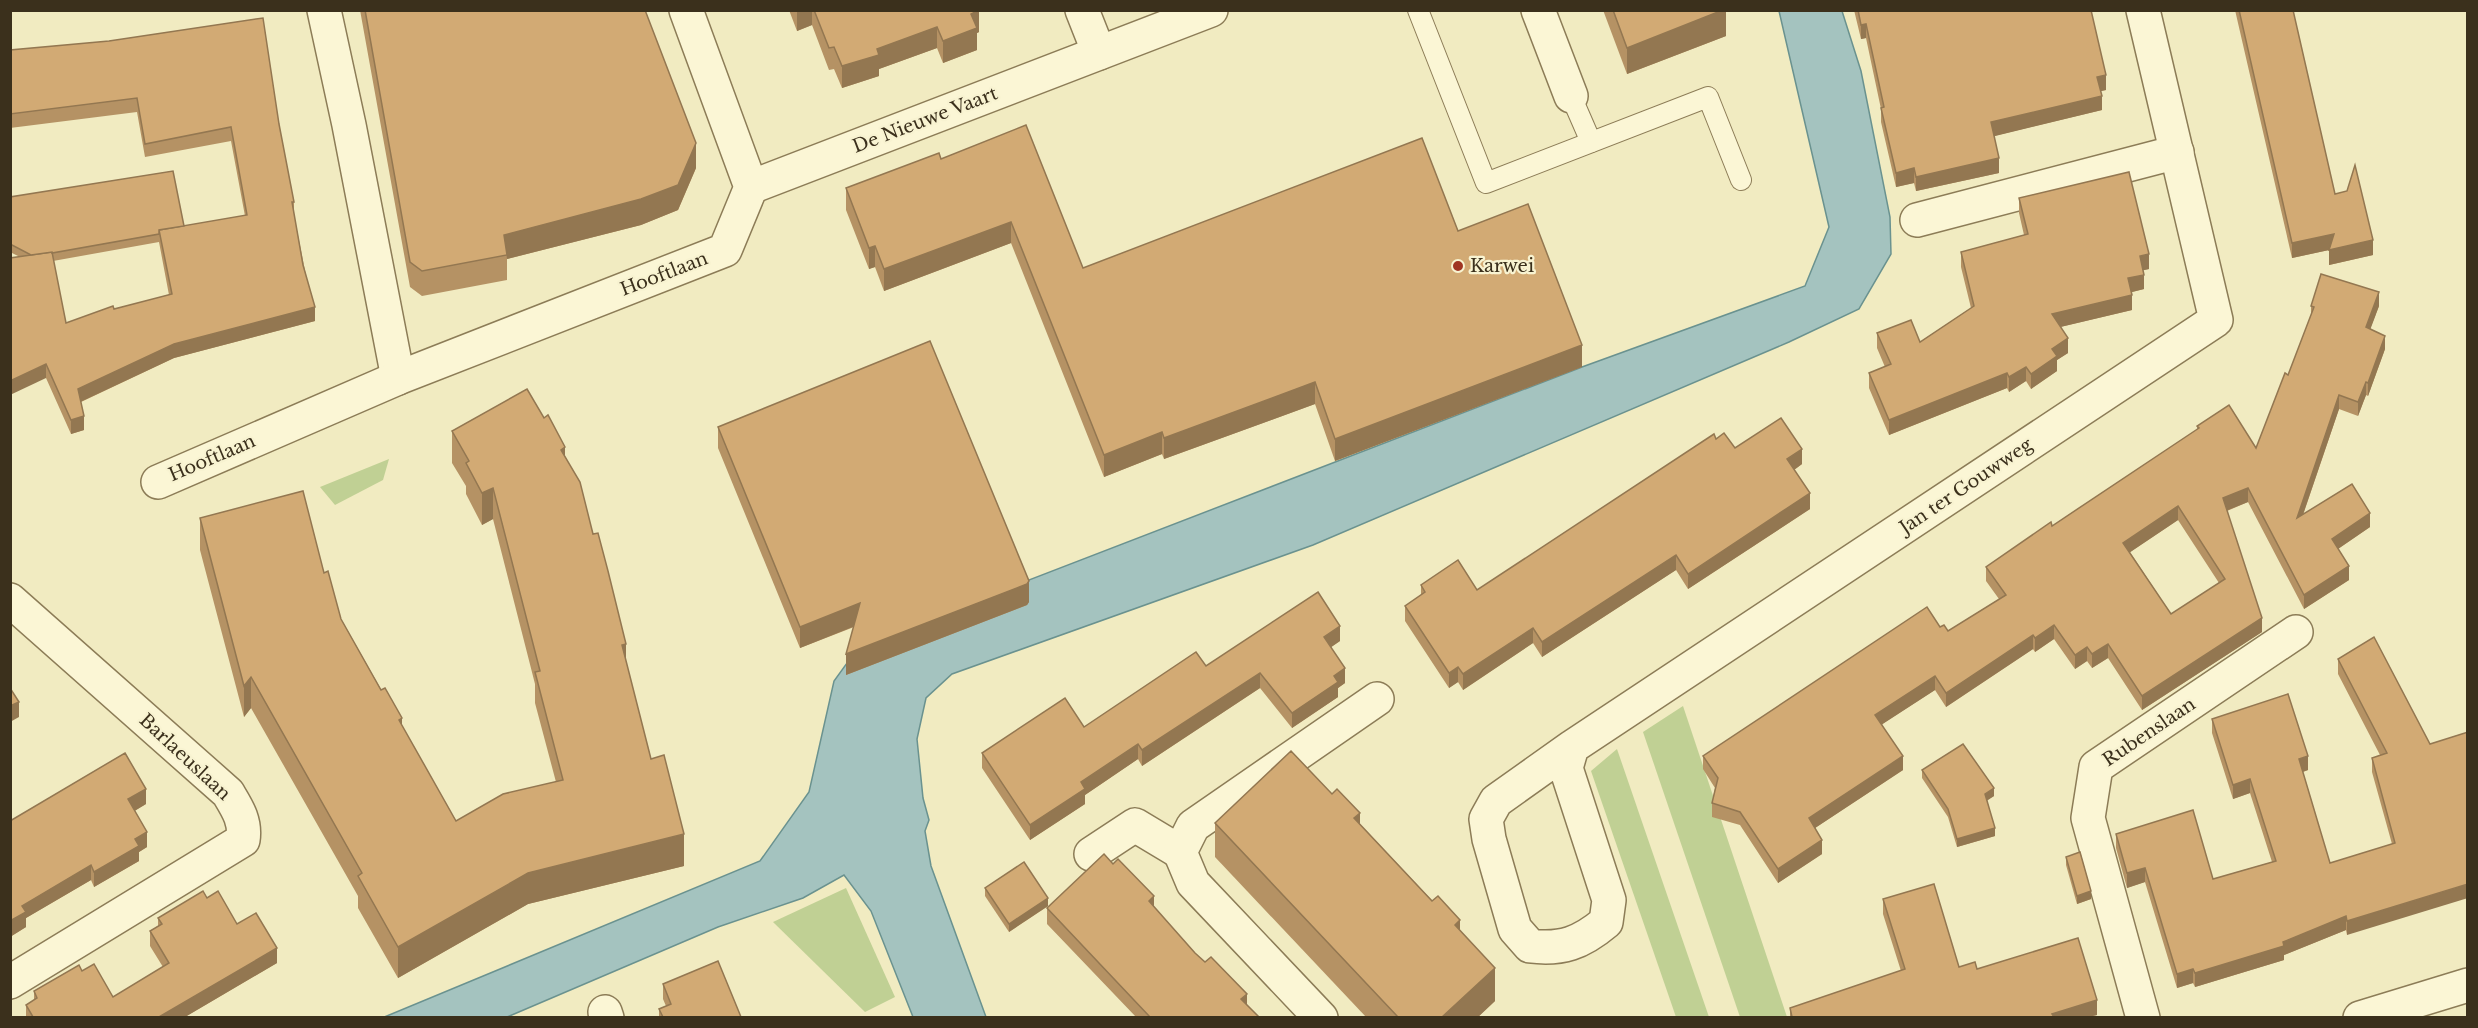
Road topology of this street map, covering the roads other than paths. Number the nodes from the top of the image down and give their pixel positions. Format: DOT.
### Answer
graph roads {
  1 [pos="324,10"];
  2 [pos="686,10"];
  3 [pos="1082,10"];
  4 [pos="1211,10"];
  5 [pos="1418,10"];
  6 [pos="1538,10"];
  7 [pos="2142,10"];
  8 [pos="1099,53"];
  9 [pos="1571,96"];
  10 [pos="1591,142"];
  11 [pos="2177,152"];
  12 [pos="1741,180"];
  13 [pos="751,187"];
  14 [pos="1917,220"];
  15 [pos="398,378"];
  16 [pos="158,482"];
  17 [pos="10,600"];
  18 [pos="2295,632"];
  19 [pos="1377,699"];
  20 [pos="1572,747"];
  21 [pos="1180,852"];
  22 [pos="1091,854"];
  23 [pos="10,982"];
  24 [pos="2468,986"];
  25 [pos="1321,1017"];
  26 [pos="2143,1017"];
  27 [pos="2360,1017"];
  1 -- 15 [label="street"];
  2 -- 13 [label="street"];
  3 -- 8 [label="street"];
  4 -- 8 [label="street, De Nieuwe Vaart"];
  5 -- 10 [label="lane"];
  6 -- 9 [label="street"];
  7 -- 11 [label="street, Jan ter Gouwweg"];
  8 -- 13 [label="street, De Nieuwe Vaart"];
  9 -- 10 [label="lane"];
  10 -- 12 [label="lane"];
  11 -- 14 [label="street"];
  11 -- 20 [label="street, Jan ter Gouwweg"];
  13 -- 15 [label="street, Hooftlaan"];
  15 -- 16 [label="street, Hooftlaan"];
  17 -- 23 [label="street, Barlaeuslaan"];
  18 -- 26 [label="street, Rubenslaan"];
  19 -- 21 [label="street"];
  20 -- 20 [label="street, Jan ter Gouwweg"];
  21 -- 22 [label="street"];
  21 -- 25 [label="street"];
  24 -- 27 [label="street"];
}
